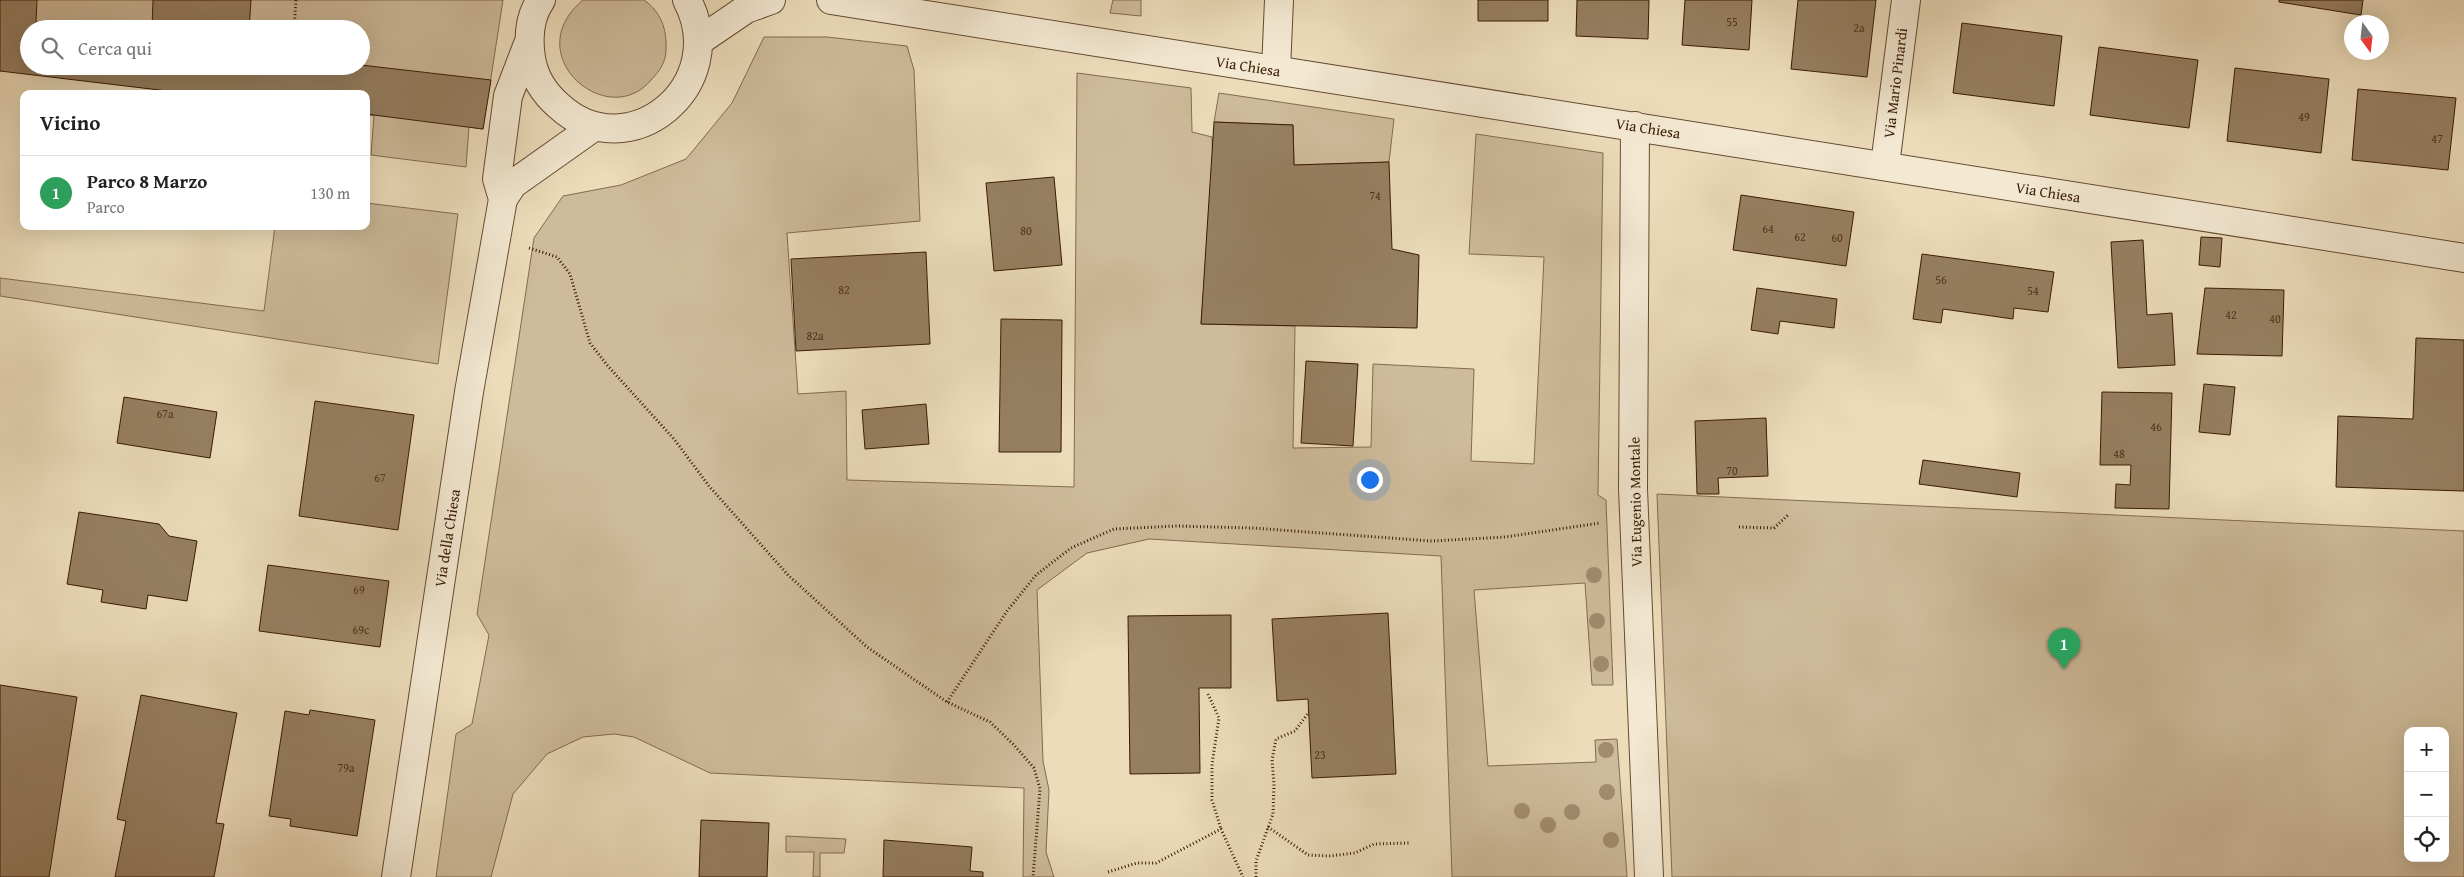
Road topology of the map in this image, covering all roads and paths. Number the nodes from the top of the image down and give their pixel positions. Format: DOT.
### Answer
graph roads {
  1 [pos="296,0"];
  2 [pos="541,0"];
  3 [pos="687,0"];
  4 [pos="771,0"];
  5 [pos="831,0"];
  6 [pos="1279,0"];
  7 [pos="1906,0"];
  8 [pos="295,20"];
  9 [pos="700,42"];
  10 [pos="529,43"];
  11 [pos="1276,70"];
  12 [pos="595,126"];
  13 [pos="1635,126"];
  14 [pos="1885,165"];
  15 [pos="503,199"];
  16 [pos="521,247"];
  17 [pos="2464,258"];
  18 [pos="1788,515"];
  19 [pos="1601,523"];
  20 [pos="1739,527"];
  21 [pos="1208,694"];
  22 [pos="947,702"];
  23 [pos="1309,712"];
  24 [pos="1268,827"];
  25 [pos="1221,829"];
  26 [pos="1408,843"];
  27 [pos="1108,872"];
  28 [pos="396,877"];
  29 [pos="1033,877"];
  30 [pos="1243,877"];
  31 [pos="1256,877"];
  32 [pos="1649,877"];
  1 -- 8 [label="path"];
  2 -- 10 [label="street"];
  3 -- 9 [label="street"];
  4 -- 9 [label="street"];
  5 -- 11 [label="street, Via Chiesa"];
  6 -- 11 [label="street"];
  7 -- 14 [label="street, Via Mario Pinardi"];
  9 -- 12 [label="street"];
  10 -- 12 [label="street"];
  10 -- 15 [label="street, Via della Chiesa"];
  11 -- 13 [label="street, Via Chiesa"];
  12 -- 15 [label="street, Via della Chiesa"];
  13 -- 14 [label="street, Via Chiesa"];
  13 -- 32 [label="street, Via Eugenio Montale"];
  14 -- 17 [label="street, Via Chiesa"];
  15 -- 28 [label="street, Via della Chiesa"];
  16 -- 22 [label="path"];
  18 -- 20 [label="path"];
  19 -- 22 [label="path"];
  21 -- 25 [label="path"];
  22 -- 29 [label="path"];
  23 -- 24 [label="path"];
  24 -- 26 [label="path"];
  24 -- 31 [label="path"];
  25 -- 27 [label="path"];
  25 -- 30 [label="path"];
}
